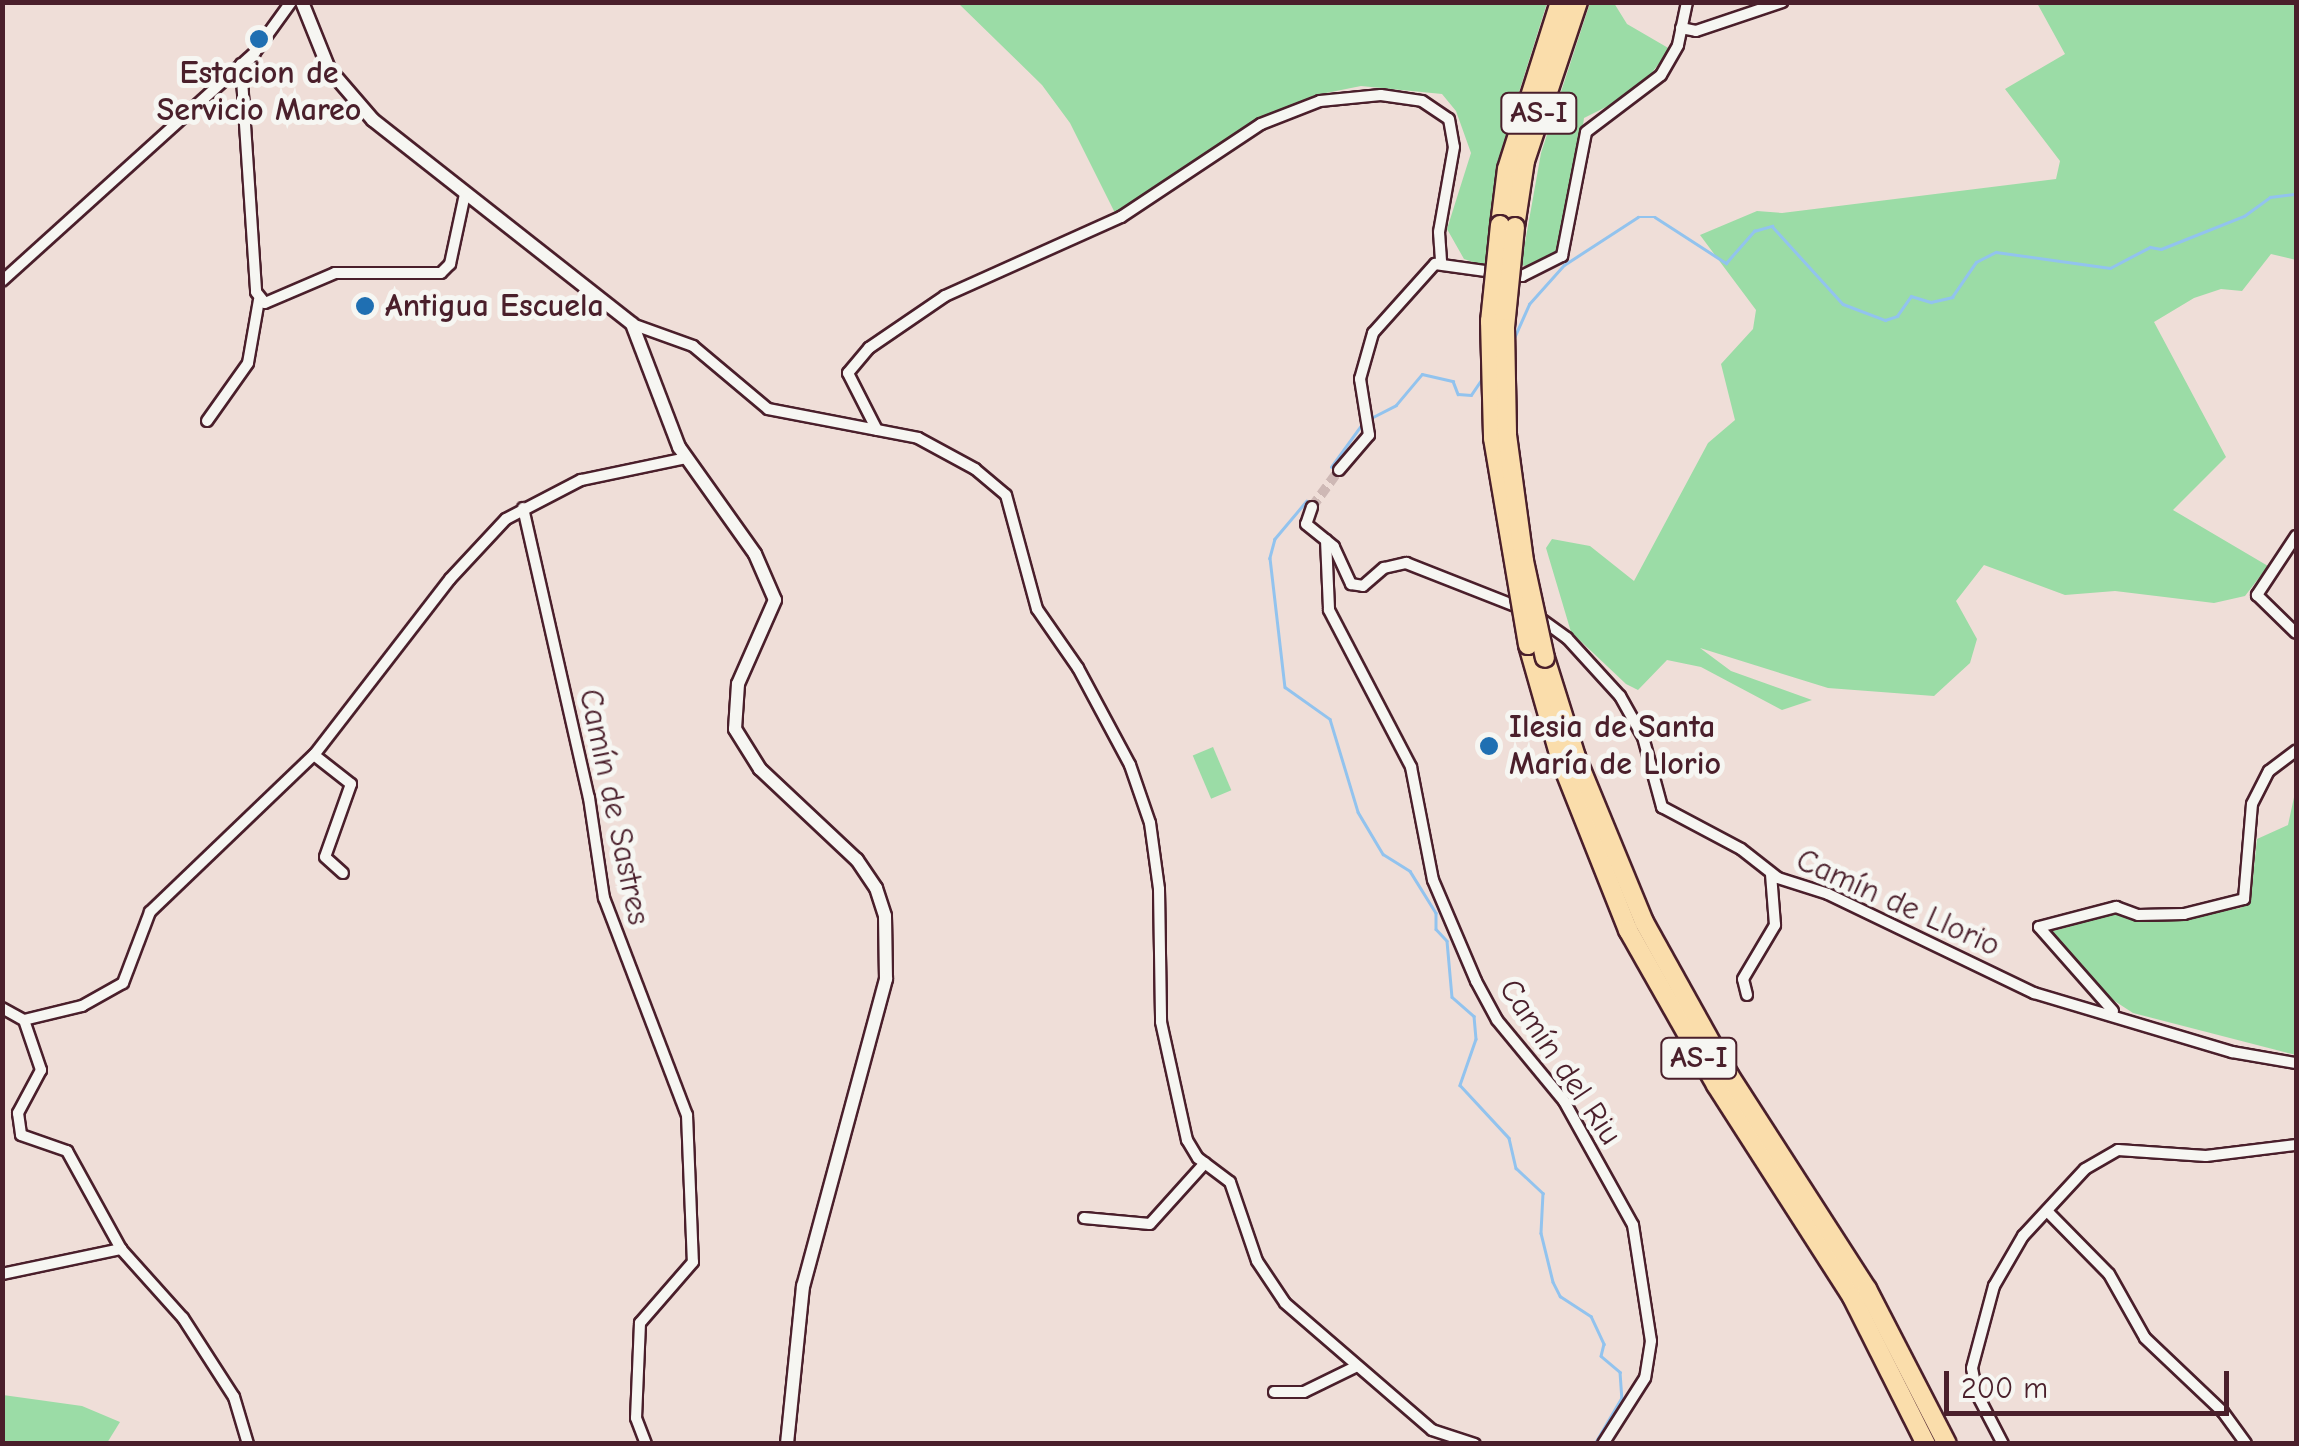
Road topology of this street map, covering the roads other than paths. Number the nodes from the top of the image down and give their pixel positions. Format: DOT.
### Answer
graph roads {
  1 [pos="291,2"];
  2 [pos="302,2"];
  3 [pos="1560,2"];
  4 [pos="1578,2"];
  5 [pos="1687,2"];
  6 [pos="1782,2"];
  7 [pos="1682,28"];
  8 [pos="241,64"];
  9 [pos="465,194"];
  10 [pos="1507,226"];
  11 [pos="1441,263"];
  12 [pos="2,281"];
  13 [pos="259,300"];
  14 [pos="632,324"];
  15 [pos="206,421"];
  16 [pos="876,430"];
  17 [pos="686,458"];
  18 [pos="1338,470"];
  19 [pos="1312,507"];
  20 [pos="522,508"];
  21 [pos="2296,536"];
  22 [pos="1326,540"];
  23 [pos="2296,633"];
  24 [pos="2296,751"];
  25 [pos="314,755"];
  26 [pos="343,872"];
  27 [pos="1771,874"];
  28 [pos="1747,995"];
  29 [pos="2,1008"];
  30 [pos="2116,1015"];
  31 [pos="24,1020"];
  32 [pos="2296,1064"];
  33 [pos="2296,1146"];
  34 [pos="1204,1163"];
  35 [pos="2048,1212"];
  36 [pos="1084,1218"];
  37 [pos="121,1249"];
  38 [pos="2,1274"];
  39 [pos="1355,1366"];
  40 [pos="1274,1392"];
  41 [pos="248,1444"];
  42 [pos="646,1444"];
  43 [pos="787,1444"];
  44 [pos="1476,1444"];
  45 [pos="1604,1444"];
  46 [pos="1926,1444"];
  47 [pos="1946,1444"];
  48 [pos="2002,1444"];
  49 [pos="2246,1444"];
  1 -- 8 [label="street"];
  2 -- 9 [label="street"];
  3 -- 10 [label="highway, AS-I"];
  4 -- 10 [label="highway, AS-I"];
  5 -- 7 [label="street"];
  6 -- 7 [label="street"];
  7 -- 11 [label="street"];
  8 -- 12 [label="street"];
  8 -- 13 [label="street"];
  9 -- 13 [label="street"];
  9 -- 14 [label="street"];
  10 -- 46 [label="highway, AS-I, bridge"];
  10 -- 47 [label="highway, AS-I, bridge"];
  11 -- 16 [label="street"];
  11 -- 18 [label="street"];
  13 -- 15 [label="street"];
  14 -- 16 [label="street"];
  14 -- 17 [label="street"];
  16 -- 34 [label="street"];
  17 -- 20 [label="street"];
  17 -- 43 [label="street"];
  19 -- 22 [label="street, Camín de Llorio"];
  20 -- 25 [label="street"];
  20 -- 42 [label="street, Camín de Sastres"];
  21 -- 23 [label="street"];
  22 -- 27 [label="street, Camín de Llorio"];
  22 -- 45 [label="street, Camín del Riu"];
  24 -- 30 [label="street"];
  25 -- 26 [label="street"];
  25 -- 31 [label="street"];
  27 -- 28 [label="street"];
  27 -- 30 [label="street, Camín de Llorio"];
  29 -- 31 [label="street"];
  30 -- 32 [label="street, Camín de Llorio"];
  31 -- 37 [label="street"];
  33 -- 35 [label="street"];
  34 -- 36 [label="street"];
  34 -- 39 [label="street"];
  35 -- 48 [label="street"];
  35 -- 49 [label="street"];
  37 -- 38 [label="street"];
  37 -- 41 [label="street"];
  39 -- 40 [label="street"];
  39 -- 44 [label="street"];
}
